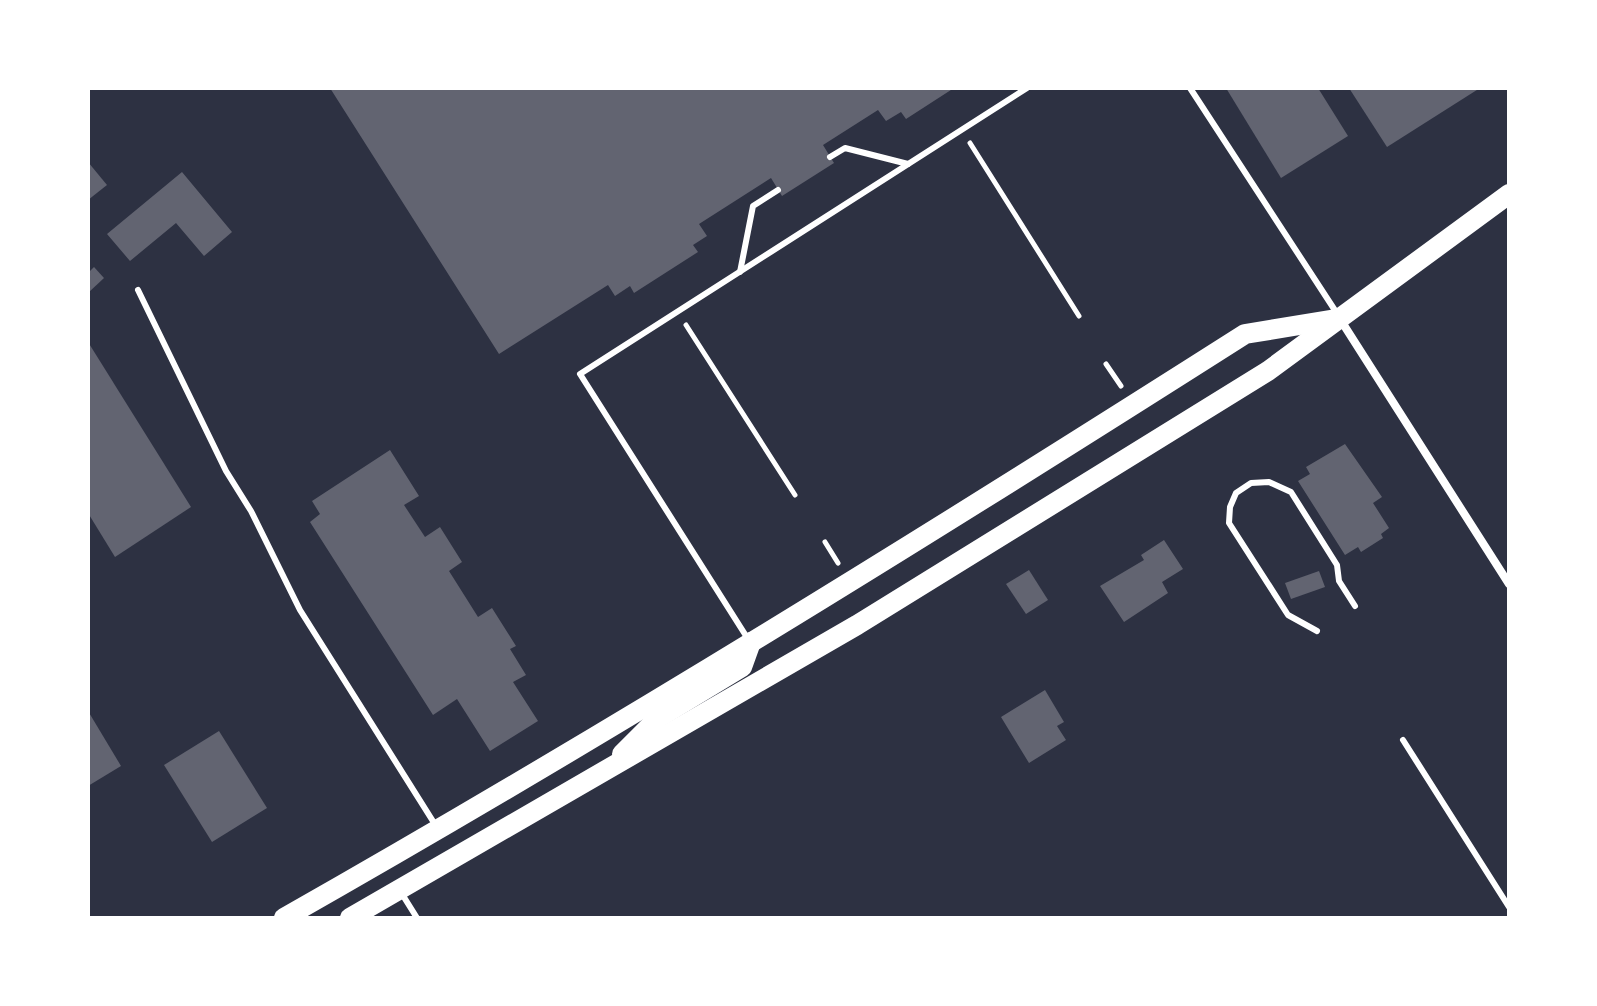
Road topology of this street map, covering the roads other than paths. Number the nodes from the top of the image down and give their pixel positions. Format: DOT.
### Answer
graph roads {
  1 [pos="1027,88"];
  2 [pos="1190,88"];
  3 [pos="830,157"];
  4 [pos="908,164"];
  5 [pos="778,190"];
  6 [pos="1509,194"];
  7 [pos="740,272"];
  8 [pos="138,290"];
  9 [pos="1340,318"];
  10 [pos="1509,584"];
  11 [pos="1355,606"];
  12 [pos="1317,631"];
  13 [pos="751,642"];
  14 [pos="1403,740"];
  15 [pos="603,774"];
  16 [pos="438,829"];
  17 [pos="400,890"];
  18 [pos="1509,907"];
  19 [pos="284,918"];
  20 [pos="350,918"];
  21 [pos="417,918"];
  1 -- 4 [label="lane"];
  2 -- 9 [label="lane"];
  3 -- 4 [label="lane"];
  4 -- 7 [label="lane"];
  5 -- 7 [label="lane"];
  6 -- 9 [label="main road"];
  7 -- 13 [label="lane"];
  8 -- 16 [label="lane"];
  9 -- 10 [label="street"];
  9 -- 13 [label="main road"];
  9 -- 15 [label="main road"];
  11 -- 12 [label="lane"];
  13 -- 15 [label="main road"];
  13 -- 16 [label="main road"];
  14 -- 18 [label="lane"];
  15 -- 17 [label="main road"];
  16 -- 19 [label="main road"];
  17 -- 20 [label="main road"];
  17 -- 21 [label="lane"];
}
